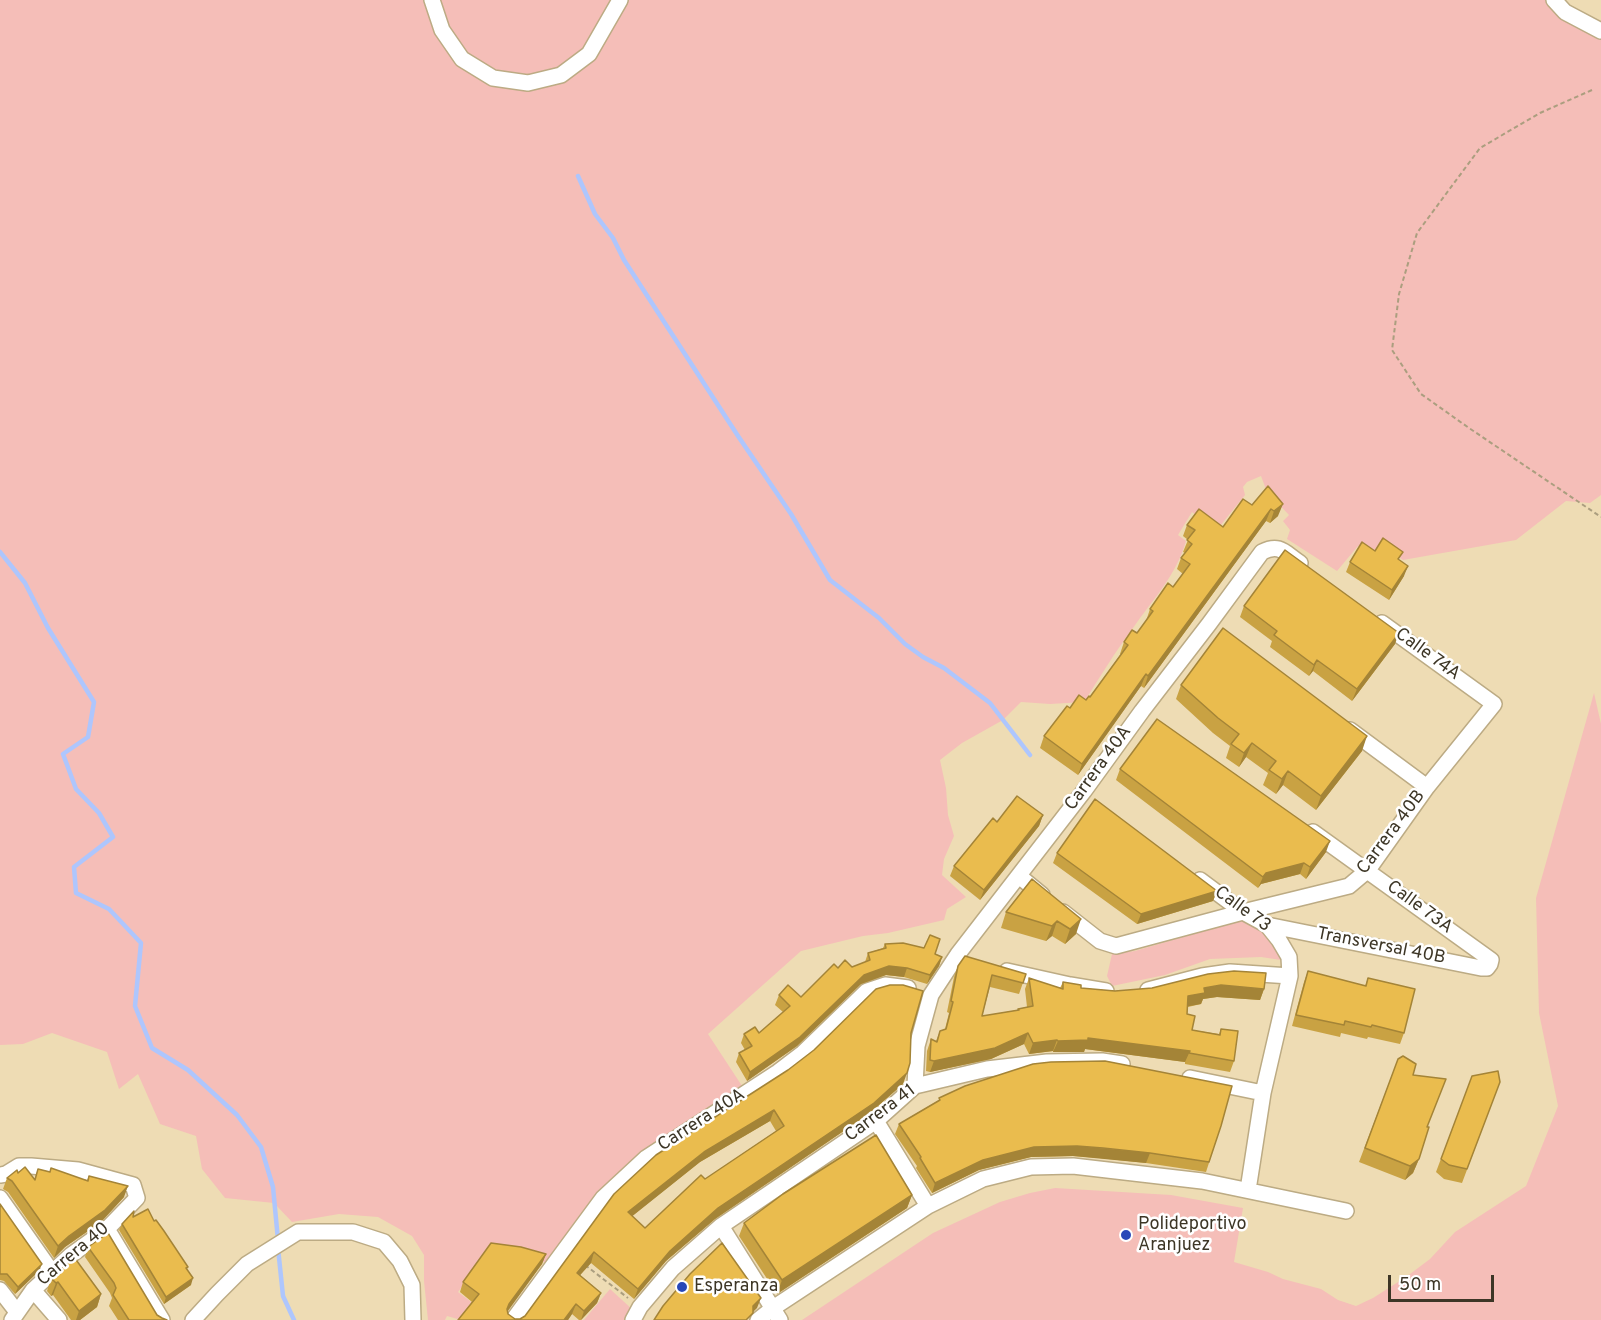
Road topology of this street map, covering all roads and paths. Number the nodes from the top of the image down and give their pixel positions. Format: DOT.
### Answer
graph roads {
  1 [pos="432,0"];
  2 [pos="620,0"];
  3 [pos="1554,0"];
  4 [pos="1601,31"];
  5 [pos="1592,90"];
  6 [pos="1601,517"];
  7 [pos="1307,569"];
  8 [pos="1372,616"];
  9 [pos="1494,704"];
  10 [pos="1342,723"];
  11 [pos="1427,787"];
  12 [pos="1302,824"];
  13 [pos="1187,869"];
  14 [pos="1368,870"];
  15 [pos="1019,876"];
  16 [pos="1243,912"];
  17 [pos="1267,925"];
  18 [pos="1491,960"];
  19 [pos="996,967"];
  20 [pos="1290,976"];
  21 [pos="931,995"];
  22 [pos="1137,1067"];
  23 [pos="1171,1074"];
  24 [pos="915,1086"];
  25 [pos="1263,1093"];
  26 [pos="876,1121"];
  27 [pos="3,1175"];
  28 [pos="1248,1190"];
  29 [pos="0,1198"];
  30 [pos="928,1206"];
  31 [pos="1346,1211"];
  32 [pos="721,1226"];
  33 [pos="107,1229"];
  34 [pos="584,1264"];
  35 [pos="52,1272"];
  36 [pos="0,1290"];
  37 [pos="33,1290"];
  38 [pos="637,1313"];
  39 [pos="777,1314"];
  40 [pos="15,1316"];
  41 [pos="59,1320"];
  42 [pos="162,1320"];
  43 [pos="193,1320"];
  44 [pos="413,1320"];
  45 [pos="513,1320"];
  46 [pos="758,1320"];
  1 -- 2 [label="street"];
  3 -- 4 [label="street"];
  5 -- 6 [label="path"];
  7 -- 15 [label="street, Carrera 40A"];
  8 -- 9 [label="street, Calle 74A"];
  9 -- 11 [label="street, Carrera 40B"];
  10 -- 11 [label="street"];
  11 -- 14 [label="street, Carrera 40B"];
  12 -- 14 [label="street, Calle 73A"];
  13 -- 16 [label="street, Calle 73"];
  14 -- 16 [label="street, Carrera 40B"];
  14 -- 18 [label="street, Calle 73A"];
  15 -- 16 [label="street, Carrera 40B"];
  15 -- 21 [label="street, Carrera 40A"];
  16 -- 17 [label="street, Calle 73"];
  17 -- 18 [label="street, Transversal 40B"];
  17 -- 20 [label="street, Calle 73"];
  19 -- 20 [label="street"];
  20 -- 25 [label="street, Calle 73"];
  21 -- 24 [label="street, Carrera 40A"];
  21 -- 45 [label="street, Carrera 40A"];
  22 -- 24 [label="street, Carrera 41"];
  23 -- 25 [label="street"];
  24 -- 26 [label="street, Carrera 41"];
  25 -- 28 [label="street, Calle 73"];
  26 -- 30 [label="street"];
  26 -- 32 [label="street, Carrera 41"];
  27 -- 33 [label="street, Carrera 40"];
  28 -- 30 [label="street"];
  28 -- 31 [label="street"];
  29 -- 35 [label="street"];
  30 -- 39 [label="street"];
  32 -- 38 [label="street, Carrera 41"];
  32 -- 39 [label="street"];
  33 -- 35 [label="street, Carrera 40"];
  33 -- 42 [label="street"];
  34 -- 38 [label="path"];
  35 -- 37 [label="street, Carrera 40"];
  36 -- 40 [label="street"];
  37 -- 40 [label="street, Carrera 40"];
  37 -- 41 [label="street"];
  39 -- 46 [label="street"];
  43 -- 44 [label="street"];
}
